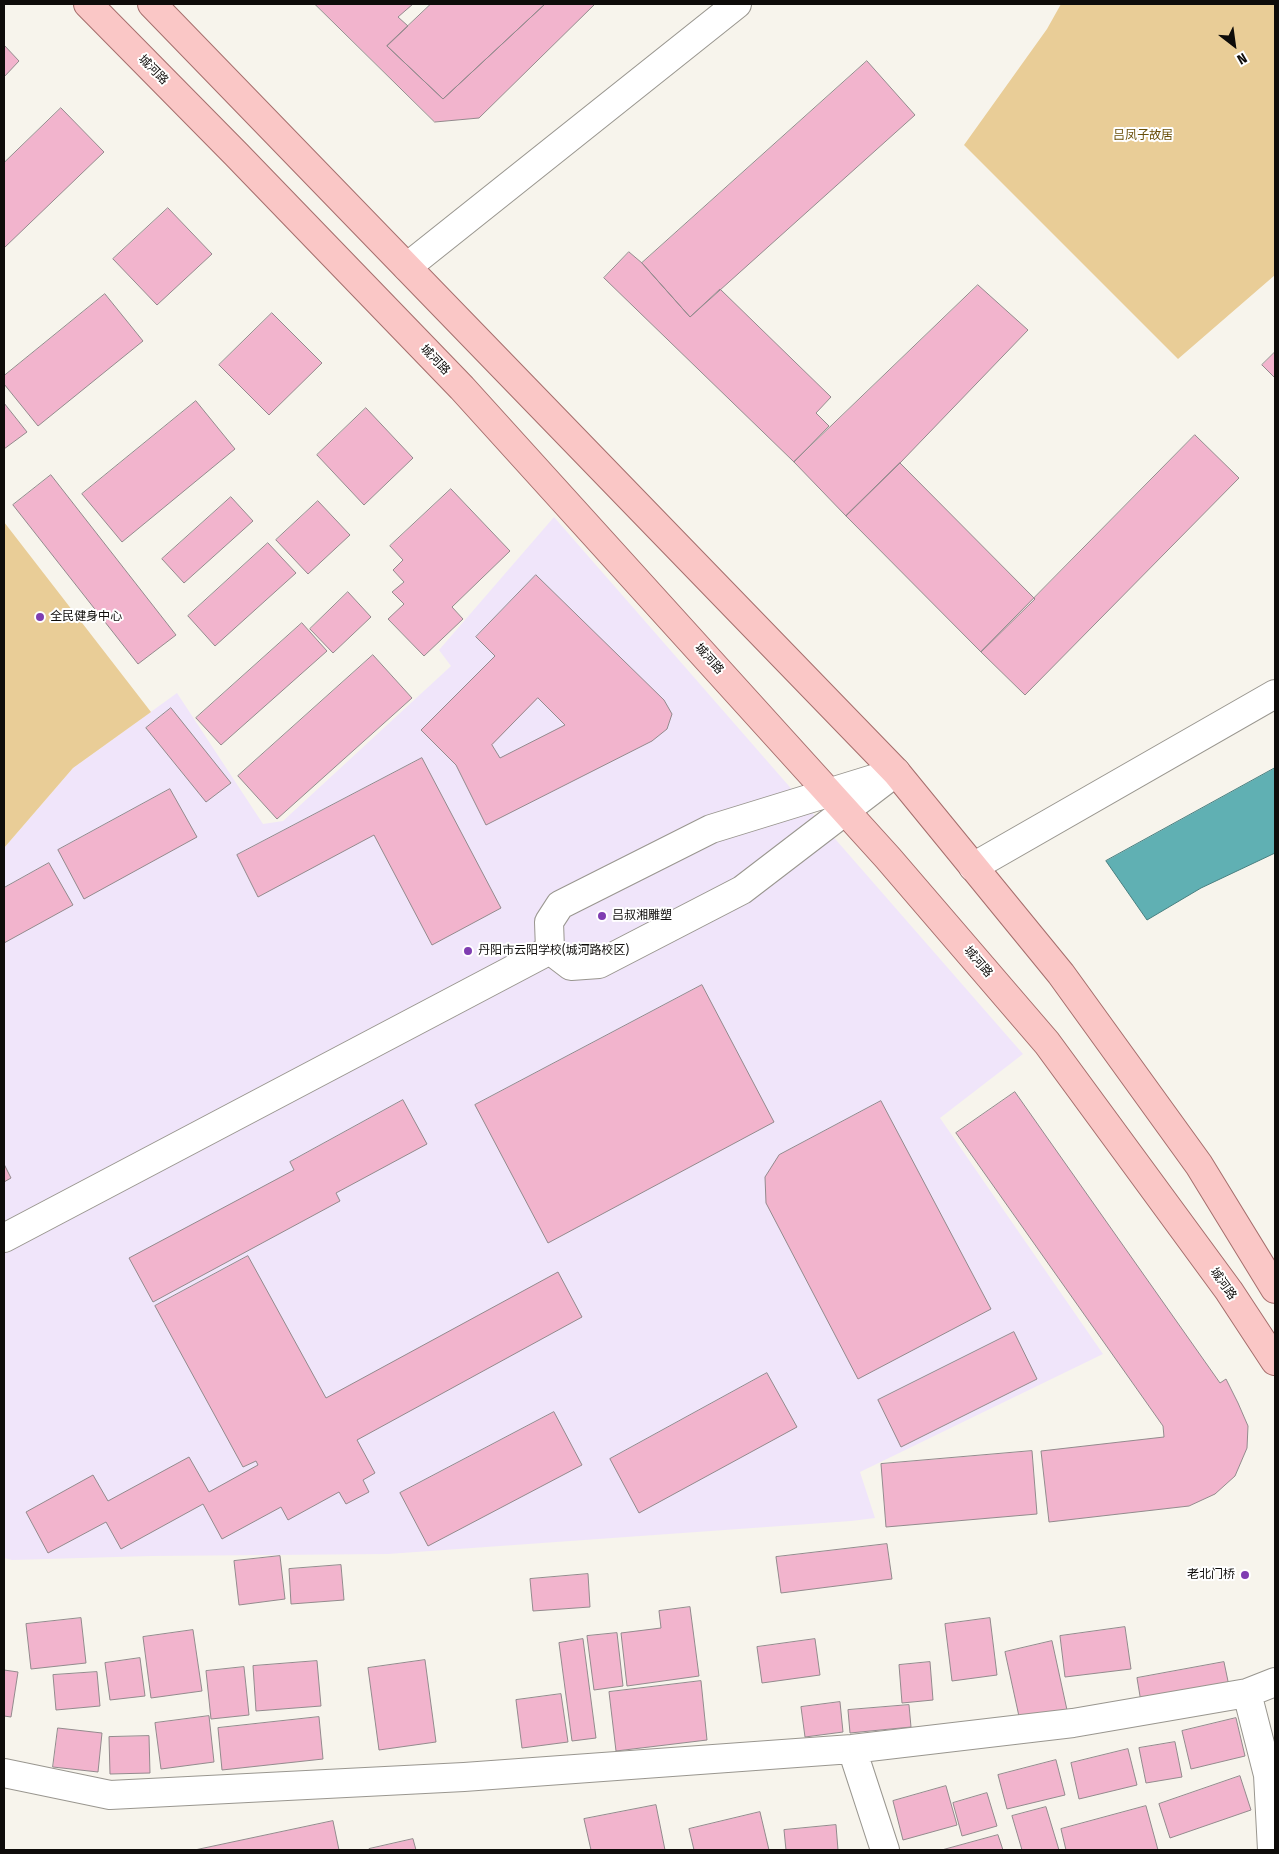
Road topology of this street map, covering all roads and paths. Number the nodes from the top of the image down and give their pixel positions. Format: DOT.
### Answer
graph roads {
  1 [pos="88,4"];
  2 [pos="152,4"];
  3 [pos="737,4"];
  4 [pos="406,267"];
  5 [pos="1275,694"];
  6 [pos="896,772"];
  7 [pos="837,802"];
  8 [pos="973,867"];
  9 [pos="550,950"];
  10 [pos="4,1238"];
  11 [pos="1275,1289"];
  12 [pos="1275,1361"];
  13 [pos="1275,1682"];
  14 [pos="1247,1693"];
  15 [pos="852,1749"];
  16 [pos="4,1773"];
  17 [pos="885,1850"];
  18 [pos="1272,1850"];
  1 -- 7 [label="main road, 城河路"];
  2 -- 4 [label="main road"];
  3 -- 4 [label="street"];
  4 -- 6 [label="main road"];
  5 -- 8 [label="street"];
  6 -- 7 [label="street"];
  6 -- 8 [label="main road"];
  7 -- 9 [label="street"];
  7 -- 9 [label="street"];
  7 -- 12 [label="main road, 城河路"];
  8 -- 11 [label="main road"];
  9 -- 10 [label="street"];
  13 -- 14 [label="street"];
  14 -- 15 [label="street"];
  14 -- 18 [label="street"];
  15 -- 16 [label="street"];
  15 -- 17 [label="street"];
}
